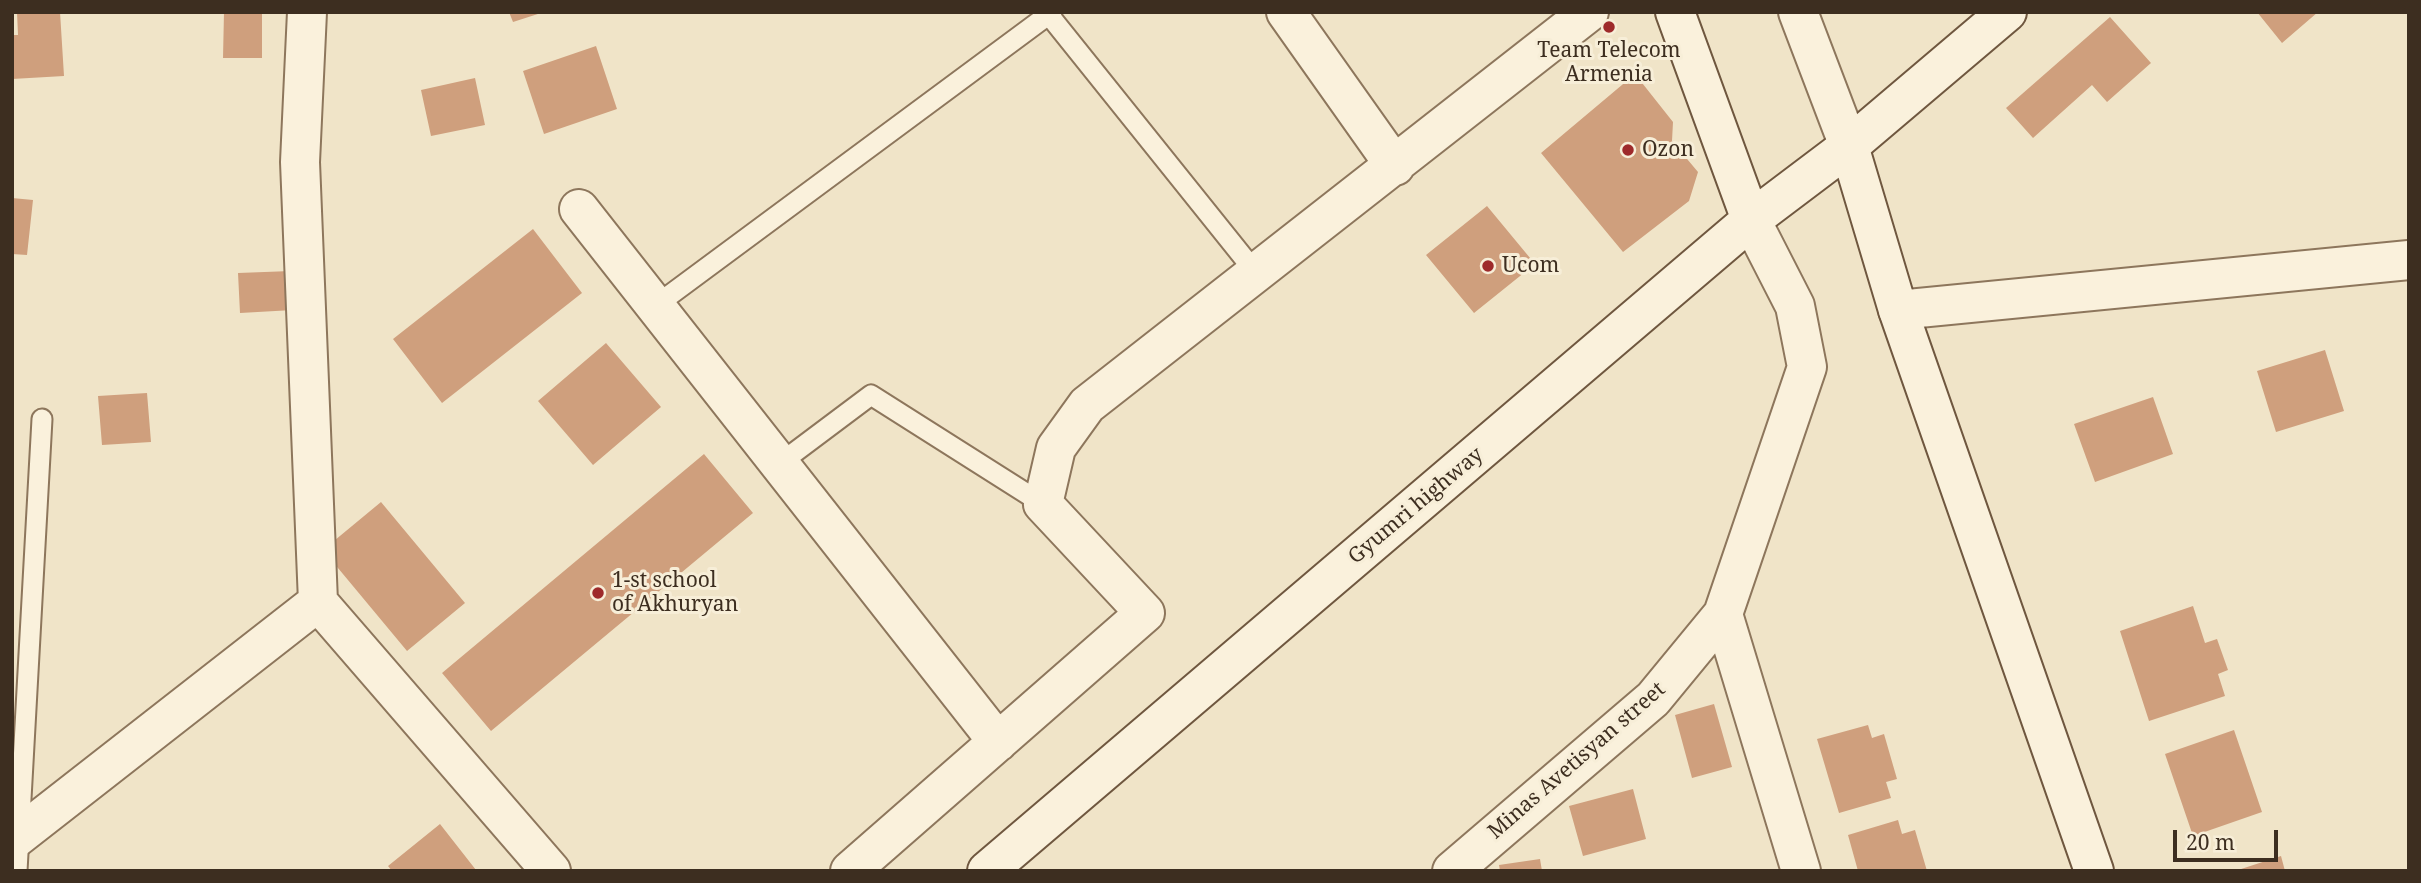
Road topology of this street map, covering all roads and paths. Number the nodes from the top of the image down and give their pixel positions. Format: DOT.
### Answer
graph roads {
  1 [pos="307,12"];
  2 [pos="1286,12"];
  3 [pos="1589,12"];
  4 [pos="1675,12"];
  5 [pos="1798,12"];
  6 [pos="2007,12"];
  7 [pos="1050,13"];
  8 [pos="1849,146"];
  9 [pos="1395,166"];
  10 [pos="579,209"];
  11 [pos="1751,220"];
  12 [pos="2409,260"];
  13 [pos="1256,273"];
  14 [pos="655,306"];
  15 [pos="1898,310"];
  16 [pos="42,419"];
  17 [pos="779,464"];
  18 [pos="1043,504"];
  19 [pos="318,602"];
  20 [pos="1723,614"];
  21 [pos="998,742"];
  22 [pos="16,849"];
  23 [pos="551,871"];
  24 [pos="850,871"];
  25 [pos="987,871"];
  26 [pos="1452,871"];
  27 [pos="1801,871"];
  28 [pos="2094,871"];
  1 -- 19 [label="street"];
  2 -- 9 [label="street"];
  3 -- 9 [label="street"];
  4 -- 11 [label="street"];
  5 -- 8 [label="street"];
  6 -- 8 [label="street, Gyumri highway"];
  7 -- 13 [label="lane"];
  7 -- 14 [label="lane"];
  8 -- 11 [label="street, Gyumri highway"];
  8 -- 15 [label="street"];
  9 -- 13 [label="street"];
  10 -- 14 [label="street"];
  11 -- 20 [label="street"];
  11 -- 25 [label="street, Gyumri highway"];
  12 -- 15 [label="street"];
  13 -- 18 [label="street"];
  14 -- 17 [label="street"];
  15 -- 28 [label="street"];
  16 -- 22 [label="lane"];
  17 -- 18 [label="lane"];
  17 -- 21 [label="street"];
  18 -- 21 [label="street"];
  19 -- 22 [label="street"];
  19 -- 23 [label="street"];
  20 -- 26 [label="street, Minas Avetisyan street"];
  20 -- 27 [label="street"];
  21 -- 24 [label="street"];
}
